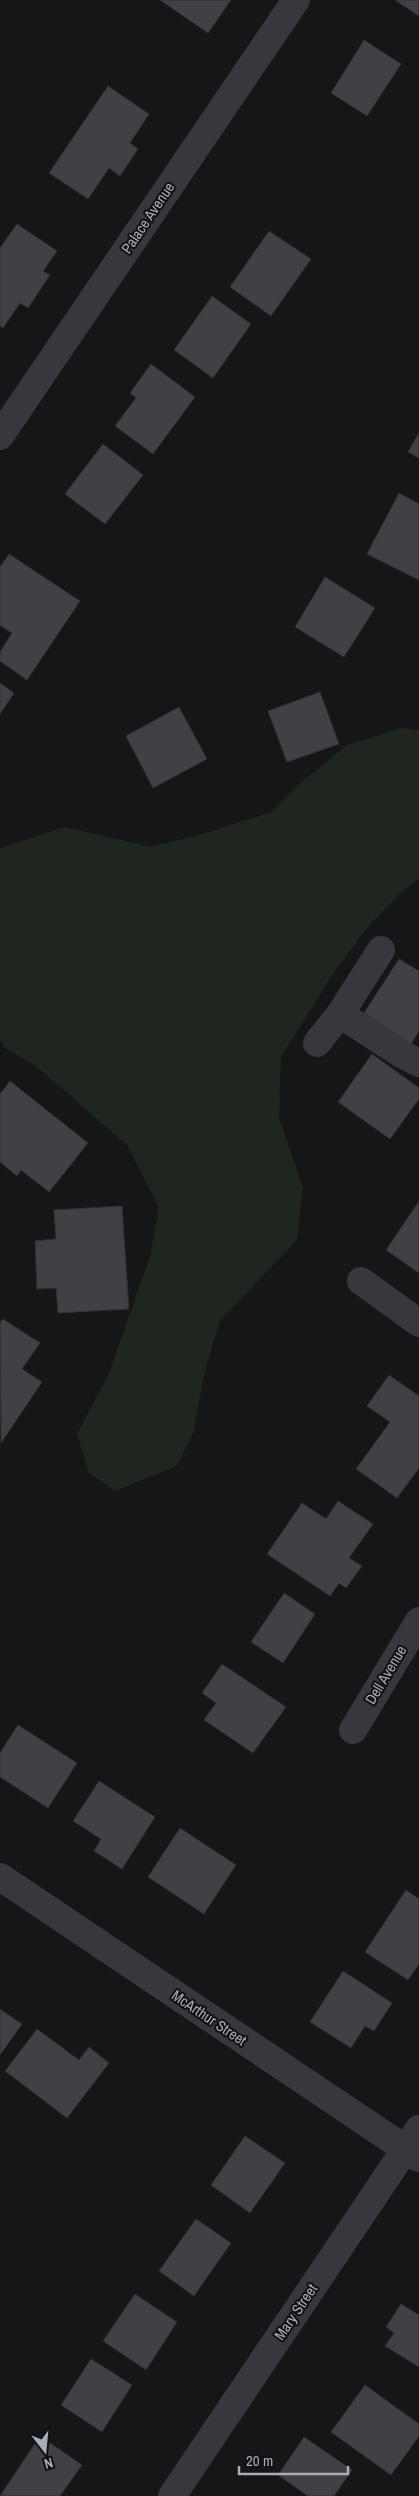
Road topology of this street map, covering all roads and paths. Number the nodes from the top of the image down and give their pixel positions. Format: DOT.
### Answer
graph roads {
  1 [pos="296,0"];
  2 [pos="0,436"];
  3 [pos="380,950"];
  4 [pos="340,1014"];
  5 [pos="317,1043"];
  6 [pos="419,1063"];
  7 [pos="361,1281"];
  8 [pos="419,1323"];
  9 [pos="419,1621"];
  10 [pos="353,1730"];
  11 [pos="0,1877"];
  12 [pos="414,2145"];
  13 [pos="172,2496"];
  1 -- 2 [label="street, Palace Avenue"];
  3 -- 4 [label="street"];
  4 -- 5 [label="street"];
  4 -- 6 [label="street"];
  7 -- 8 [label="street"];
  9 -- 10 [label="street, Dell Avenue"];
  11 -- 12 [label="street, McArthur Street"];
  12 -- 13 [label="street, Mary Street"];
}
